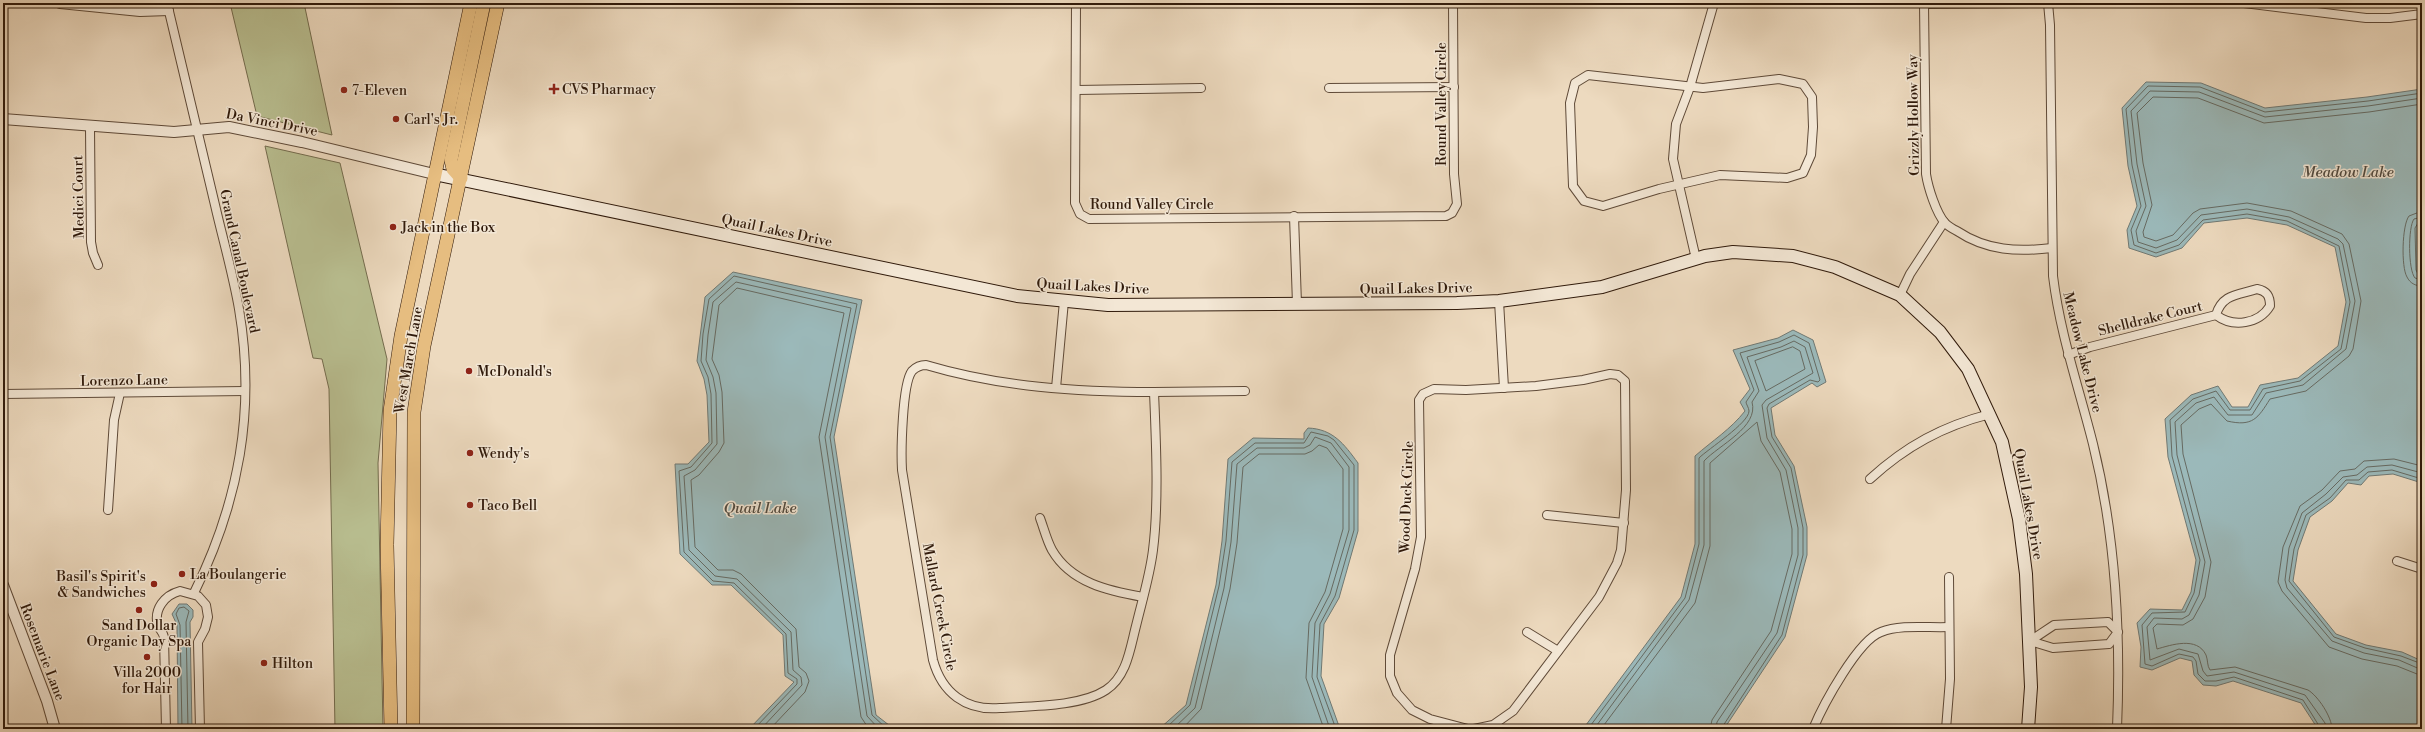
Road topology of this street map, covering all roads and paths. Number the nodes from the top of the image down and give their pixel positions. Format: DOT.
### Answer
graph roads {
  1 [pos="471,3"];
  2 [pos="484,3"];
  3 [pos="498,3"];
  4 [pos="1076,3"];
  5 [pos="1453,3"];
  6 [pos="1714,3"];
  7 [pos="1924,3"];
  8 [pos="2031,3"];
  9 [pos="2048,3"];
  10 [pos="2244,3"];
  11 [pos="60,4"];
  12 [pos="168,7"];
  13 [pos="2422,14"];
  14 [pos="1690,87"];
  15 [pos="1201,88"];
  16 [pos="1329,88"];
  17 [pos="1454,88"];
  18 [pos="1077,90"];
  19 [pos="3,119"];
  20 [pos="90,127"];
  21 [pos="197,129"];
  22 [pos="434,174"];
  23 [pos="461,178"];
  24 [pos="1677,185"];
  25 [pos="1294,216"];
  26 [pos="1944,222"];
  27 [pos="2052,248"];
  28 [pos="1696,259"];
  29 [pos="98,265"];
  30 [pos="1900,296"];
  31 [pos="1064,301"];
  32 [pos="1499,301"];
  33 [pos="1297,304"];
  34 [pos="2216,315"];
  35 [pos="2068,355"];
  36 [pos="1056,388"];
  37 [pos="1504,388"];
  38 [pos="246,391"];
  39 [pos="1245,391"];
  40 [pos="1154,392"];
  41 [pos="120,393"];
  42 [pos="3,394"];
  43 [pos="1990,414"];
  44 [pos="1870,479"];
  45 [pos="108,510"];
  46 [pos="1547,515"];
  47 [pos="1040,518"];
  48 [pos="1624,523"];
  49 [pos="2397,561"];
  50 [pos="2422,568"];
  51 [pos="1949,577"];
  52 [pos="3,585"];
  53 [pos="194,593"];
  54 [pos="1143,598"];
  55 [pos="1949,627"];
  56 [pos="1527,632"];
  57 [pos="2118,632"];
  58 [pos="2030,641"];
  59 [pos="1558,651"];
  60 [pos="55,729"];
  61 [pos="166,729"];
  62 [pos="200,729"];
  63 [pos="391,729"];
  64 [pos="413,729"];
  65 [pos="1468,729"];
  66 [pos="1474,729"];
  67 [pos="1814,729"];
  68 [pos="1946,729"];
  69 [pos="2028,729"];
  70 [pos="2117,729"];
  1 -- 22 [label="main road, West March Lane"];
  2 -- 23 [label="main road"];
  3 -- 23 [label="main road, West March Lane"];
  4 -- 18 [label="street, Round Valley Circle"];
  5 -- 17 [label="street, Round Valley Circle"];
  6 -- 14 [label="street"];
  7 -- 8 [label="street"];
  7 -- 26 [label="street, Grizzly Hollow Way"];
  9 -- 27 [label="street, Meadow Lake Drive"];
  10 -- 13 [label="street"];
  11 -- 12 [label="street"];
  12 -- 21 [label="street, Grand Canal Boulevard"];
  14 -- 24 [label="street"];
  14 -- 24 [label="street"];
  14 -- 24 [label="street"];
  15 -- 18 [label="street"];
  16 -- 17 [label="street"];
  17 -- 25 [label="street, Round Valley Circle"];
  18 -- 25 [label="street, Round Valley Circle"];
  19 -- 20 [label="street, Da Vinci Drive"];
  20 -- 21 [label="street, Da Vinci Drive"];
  20 -- 29 [label="street, Medici Court"];
  21 -- 22 [label="street, Da Vinci Drive"];
  21 -- 38 [label="street, Grand Canal Boulevard"];
  22 -- 23 [label="main road, Da Vinci Drive"];
  22 -- 63 [label="main road, West March Lane"];
  23 -- 31 [label="main road, Quail Lakes Drive"];
  23 -- 64 [label="main road, West March Lane"];
  24 -- 28 [label="street"];
  25 -- 33 [label="street"];
  26 -- 27 [label="street"];
  26 -- 30 [label="street"];
  27 -- 35 [label="street, Meadow Lake Drive"];
  28 -- 30 [label="main road, Quail Lakes Drive"];
  28 -- 32 [label="main road, Quail Lakes Drive"];
  30 -- 43 [label="main road, Quail Lakes Drive"];
  31 -- 33 [label="main road, Quail Lakes Drive"];
  31 -- 36 [label="street"];
  32 -- 33 [label="main road, Quail Lakes Drive"];
  32 -- 37 [label="street"];
  34 -- 34 [label="street, Shelldrake Court"];
  34 -- 35 [label="street, Shelldrake Court"];
  35 -- 57 [label="street, Meadow Lake Drive"];
  36 -- 40 [label="street, Mallard Creek Circle"];
  36 -- 54 [label="street, Mallard Creek Circle"];
  37 -- 48 [label="street, Wood Duck Circle"];
  37 -- 65 [label="street, Wood Duck Circle"];
  38 -- 41 [label="street, Lorenzo Lane"];
  38 -- 53 [label="street, Grand Canal Boulevard"];
  39 -- 40 [label="street, Mallard Creek Circle"];
  40 -- 54 [label="street, Mallard Creek Circle"];
  41 -- 42 [label="street, Lorenzo Lane"];
  41 -- 45 [label="street"];
  43 -- 44 [label="street"];
  43 -- 58 [label="main road, Quail Lakes Drive"];
  46 -- 48 [label="street"];
  47 -- 54 [label="street"];
  48 -- 59 [label="street, Wood Duck Circle"];
  49 -- 50 [label="street"];
  51 -- 55 [label="street"];
  52 -- 60 [label="street, Rosemarie Lane"];
  53 -- 61 [label="street"];
  53 -- 62 [label="street"];
  55 -- 67 [label="street"];
  55 -- 68 [label="street"];
  56 -- 59 [label="street"];
  57 -- 58 [label="street"];
  57 -- 58 [label="street"];
  57 -- 70 [label="street, Meadow Lake Drive"];
  58 -- 69 [label="main road, Quail Lakes Drive"];
  59 -- 66 [label="street, Wood Duck Circle"];
}
